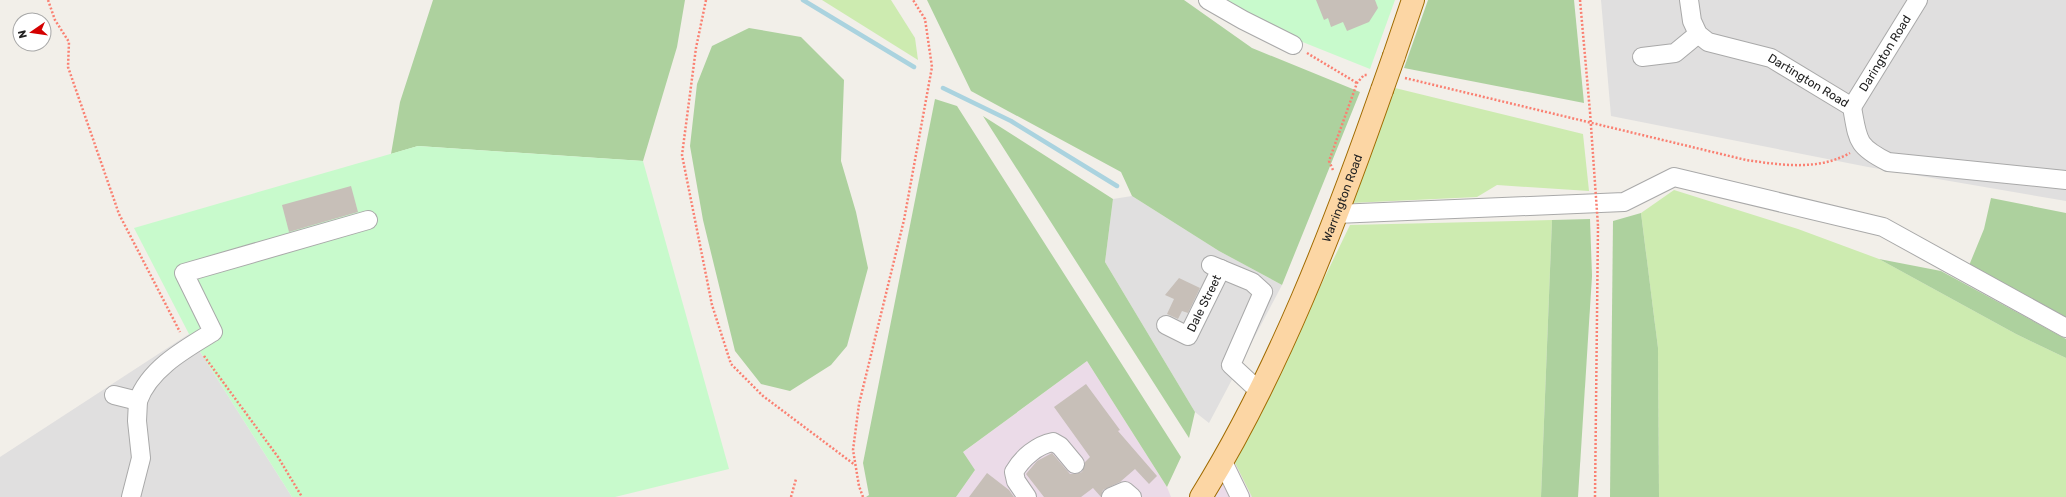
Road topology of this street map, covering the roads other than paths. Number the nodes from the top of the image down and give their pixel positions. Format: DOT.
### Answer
graph roads {
  1 [pos="1208,0"];
  2 [pos="1413,0"];
  3 [pos="1689,0"];
  4 [pos="1918,0"];
  5 [pos="1698,34"];
  6 [pos="1293,44"];
  7 [pos="1642,57"];
  8 [pos="1852,107"];
  9 [pos="2066,180"];
  10 [pos="1336,214"];
  11 [pos="368,220"];
  12 [pos="1166,325"];
  13 [pos="2066,328"];
  14 [pos="1259,391"];
  15 [pos="114,395"];
  16 [pos="138,401"];
  17 [pos="1223,462"];
  18 [pos="1075,464"];
  19 [pos="131,497"];
  20 [pos="1027,497"];
  21 [pos="1111,497"];
  22 [pos="1132,497"];
  23 [pos="1201,497"];
  24 [pos="1240,497"];
  1 -- 6 [label="street"];
  2 -- 10 [label="main road, Warrington Road, bridge"];
  3 -- 5 [label="street"];
  4 -- 8 [label="street, Darington Road"];
  5 -- 7 [label="street"];
  5 -- 8 [label="street, Dartington Road"];
  8 -- 9 [label="street, Dartington Road"];
  10 -- 13 [label="street"];
  10 -- 14 [label="main road, Warrington Road"];
  11 -- 16 [label="street"];
  12 -- 14 [label="street, Dale Street"];
  14 -- 17 [label="main road, Warrington Road"];
  15 -- 16 [label="street"];
  16 -- 19 [label="street"];
  17 -- 23 [label="main road, Warrington Road"];
  17 -- 24 [label="street"];
  18 -- 20 [label="street"];
  21 -- 22 [label="street"];
}
